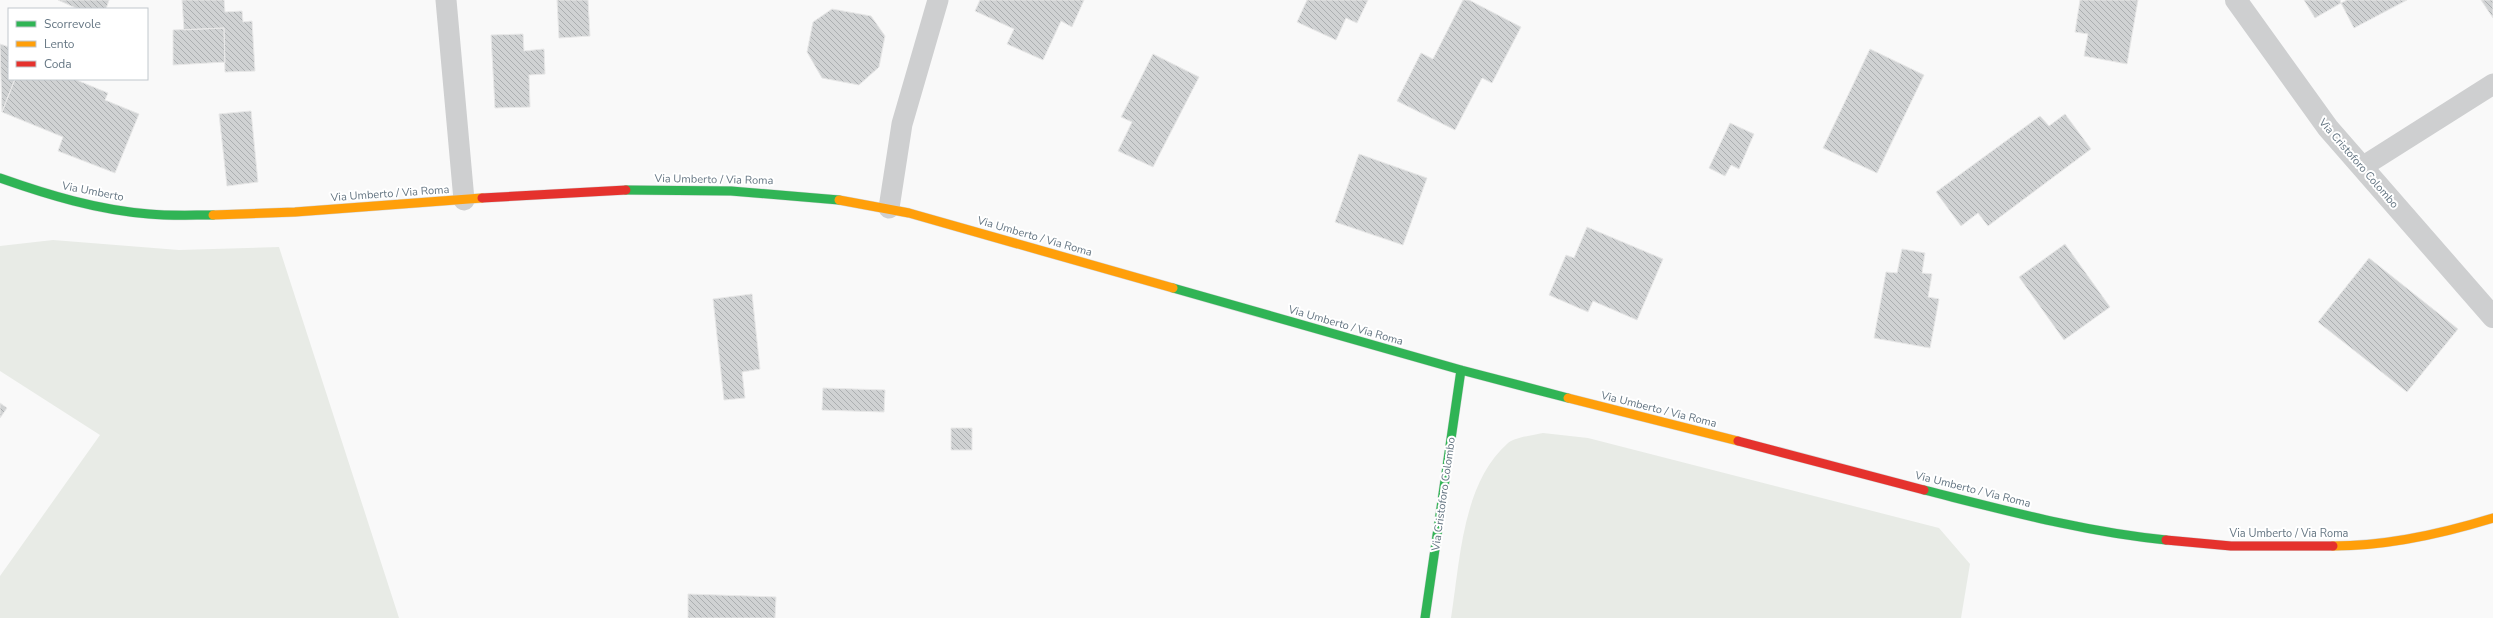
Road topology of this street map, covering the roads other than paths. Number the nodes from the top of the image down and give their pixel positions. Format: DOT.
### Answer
graph roads {
  1 [pos="446,0"];
  2 [pos="938,0"];
  3 [pos="2236,0"];
  4 [pos="2493,84"];
  5 [pos="2362,167"];
  6 [pos="0,178"];
  7 [pos="464,200"];
  8 [pos="889,208"];
  9 [pos="184,215"];
  10 [pos="2493,317"];
  11 [pos="1461,370"];
  12 [pos="2493,518"];
  13 [pos="1425,618"];
  1 -- 7 [label="lane"];
  2 -- 8 [label="lane"];
  3 -- 5 [label="street, Via Cristoforo Colombo"];
  4 -- 5 [label="lane"];
  5 -- 10 [label="street, Via Cristoforo Colombo"];
  6 -- 9 [label="main road, Via Umberto"];
  7 -- 8 [label="main road, Via Umberto / Via Roma"];
  7 -- 9 [label="main road, Via Umberto / Via Roma"];
  8 -- 11 [label="main road, Via Umberto / Via Roma"];
  11 -- 12 [label="main road, Via Umberto / Via Roma"];
  11 -- 13 [label="main road, Via Cristoforo Colombo"];
}
